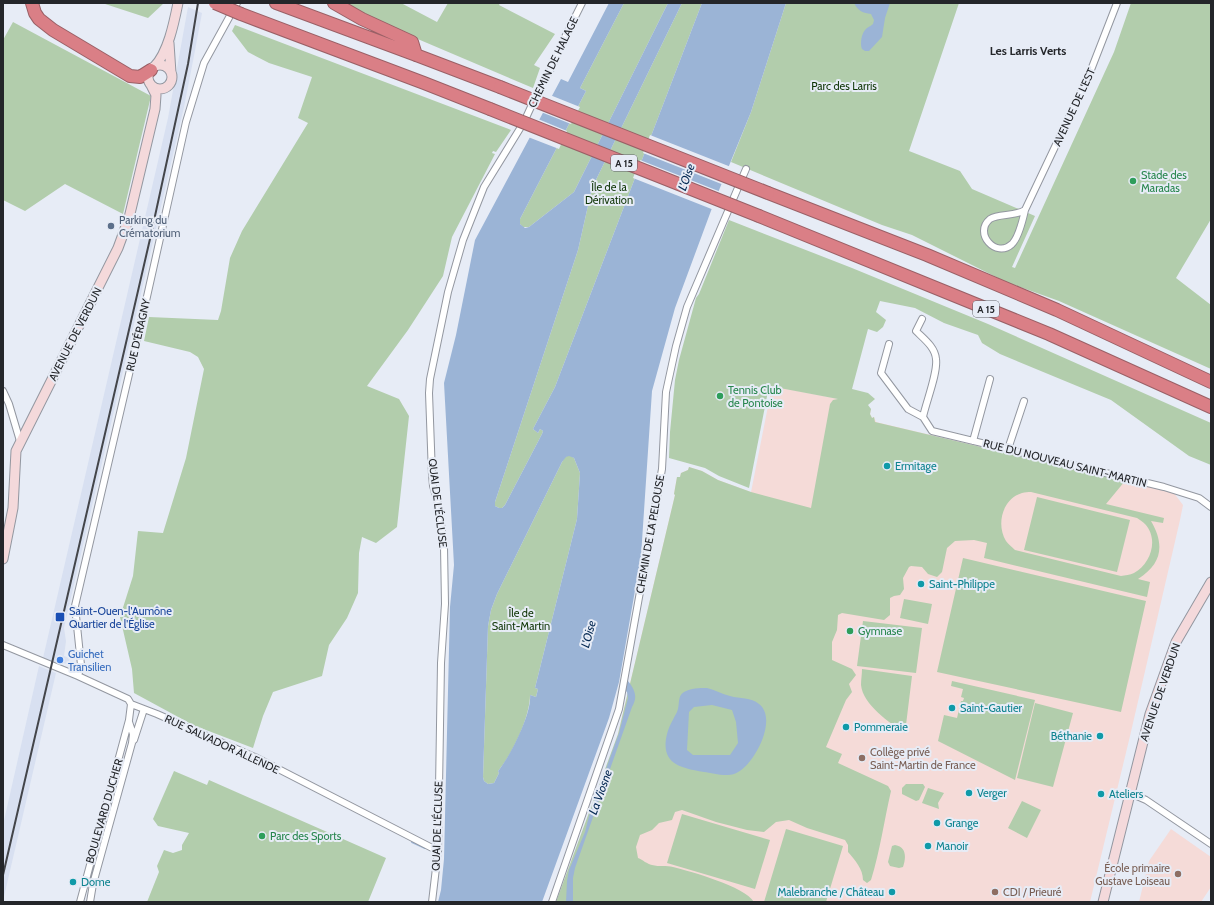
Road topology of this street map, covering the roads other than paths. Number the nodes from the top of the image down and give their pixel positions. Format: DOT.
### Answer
graph roads {
  1 [pos="32,3"];
  2 [pos="178,3"];
  3 [pos="215,3"];
  4 [pos="276,3"];
  5 [pos="334,3"];
  6 [pos="582,3"];
  7 [pos="1117,3"];
  8 [pos="239,8"];
  9 [pos="170,36"];
  10 [pos="416,55"];
  11 [pos="152,69"];
  12 [pos="171,73"];
  13 [pos="151,85"];
  14 [pos="168,86"];
  15 [pos="155,109"];
  16 [pos="524,122"];
  17 [pos="746,169"];
  18 [pos="1025,210"];
  19 [pos="922,319"];
  20 [pos="889,344"];
  21 [pos="990,379"];
  22 [pos="1211,382"];
  23 [pos="3,391"];
  24 [pos="1024,401"];
  25 [pos="1211,407"];
  26 [pos="923,417"];
  27 [pos="974,441"];
  28 [pos="20,442"];
  29 [pos="1008,449"];
  30 [pos="1211,507"];
  31 [pos="3,559"];
  32 [pos="1211,582"];
  33 [pos="3,645"];
  34 [pos="78,676"];
  35 [pos="131,704"];
  36 [pos="144,709"];
  37 [pos="129,720"];
  38 [pos="132,743"];
  39 [pos="1130,793"];
  40 [pos="1211,844"];
  41 [pos="438,852"];
  42 [pos="80,902"];
  43 [pos="90,902"];
  44 [pos="432,902"];
  45 [pos="552,902"];
  46 [pos="1103,902"];
  1 -- 11 [label="highway"];
  2 -- 9 [label="main road"];
  3 -- 8 [label="highway, A 15, bridge"];
  4 -- 10 [label="highway, A 15"];
  5 -- 10 [label="highway"];
  6 -- 16 [label="street, CHEMIN DE HALAGE"];
  7 -- 18 [label="street, AVENUE DE L'EST"];
  8 -- 25 [label="highway, A 15, bridge"];
  8 -- 34 [label="street, RUE D'ÉRAGNY"];
  9 -- 11 [label="main road"];
  9 -- 12 [label="main road"];
  10 -- 22 [label="highway, A 15, bridge"];
  11 -- 12 [label="main road"];
  11 -- 13 [label="main road"];
  12 -- 14 [label="main road"];
  13 -- 14 [label="main road"];
  13 -- 15 [label="main road, AVENUE DE VERDUN"];
  14 -- 15 [label="main road, AVENUE DE VERDUN"];
  15 -- 28 [label="main road, AVENUE DE VERDUN"];
  16 -- 41 [label="street, QUAI DE L'ÉCLUSE"];
  17 -- 45 [label="street, CHEMIN DE LA PELOUSE"];
  18 -- 18 [label="street, AVENUE DE L'EST"];
  19 -- 26 [label="street"];
  20 -- 26 [label="street, RUE DU NOUVEAU SAINT-MARTIN"];
  21 -- 27 [label="street"];
  23 -- 28 [label="street"];
  24 -- 29 [label="street"];
  26 -- 27 [label="street, RUE DU NOUVEAU SAINT-MARTIN"];
  27 -- 29 [label="street, RUE DU NOUVEAU SAINT-MARTIN"];
  28 -- 31 [label="main road, AVENUE DE VERDUN"];
  29 -- 30 [label="street, RUE DU NOUVEAU SAINT-MARTIN"];
  32 -- 39 [label="main road, AVENUE DE VERDUN"];
  33 -- 34 [label="street, RUE SALVADOR ALLENDE"];
  34 -- 35 [label="street, RUE SALVADOR ALLENDE"];
  35 -- 36 [label="street, RUE SALVADOR ALLENDE"];
  35 -- 37 [label="street, BOULEVARD DUCHER"];
  36 -- 38 [label="street, BOULEVARD DUCHER"];
  36 -- 41 [label="street, RUE SALVADOR ALLENDE"];
  37 -- 38 [label="street, BOULEVARD DUCHER"];
  37 -- 42 [label="street, BOULEVARD DUCHER"];
  38 -- 43 [label="street, BOULEVARD DUCHER"];
  39 -- 40 [label="street"];
  39 -- 46 [label="main road, AVENUE DE VERDUN"];
  41 -- 44 [label="street, QUAI DE L'ÉCLUSE"];
}
